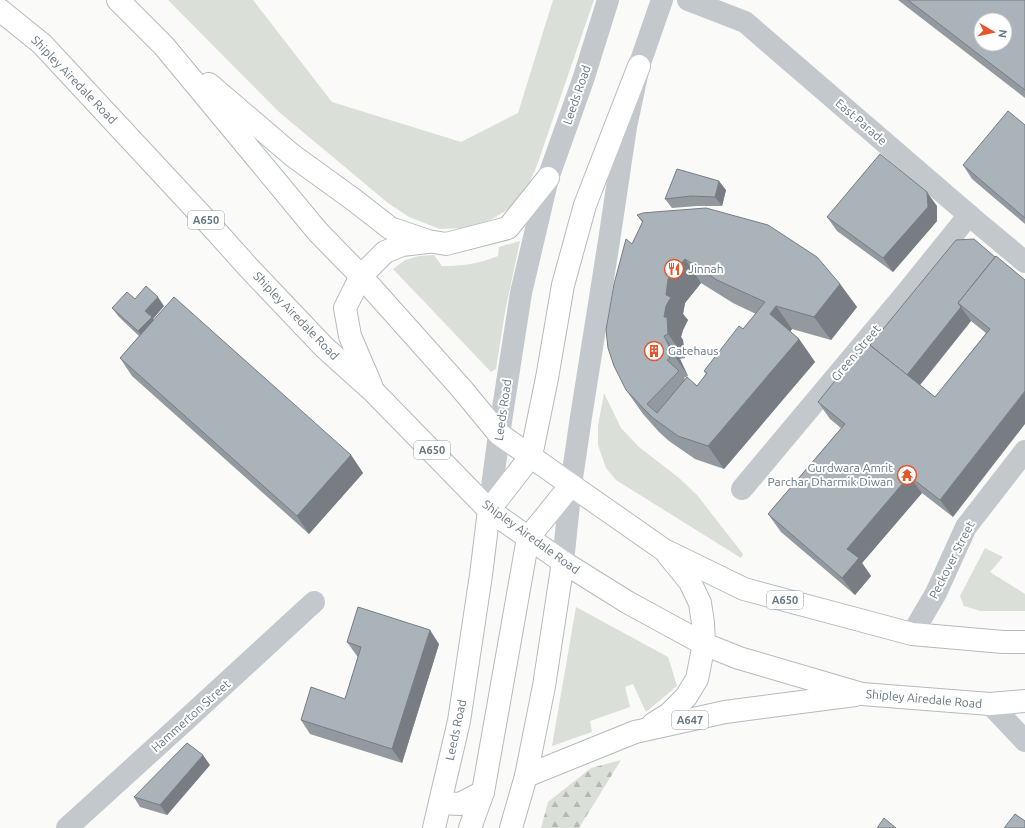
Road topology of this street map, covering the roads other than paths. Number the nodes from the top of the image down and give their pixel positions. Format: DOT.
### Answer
graph roads {
  1 [pos="8,0"];
  2 [pos="118,0"];
  3 [pos="662,0"];
  4 [pos="688,0"];
  5 [pos="607,3"];
  6 [pos="0,10"];
  7 [pos="42,44"];
  8 [pos="164,46"];
  9 [pos="639,66"];
  10 [pos="548,178"];
  11 [pos="969,215"];
  12 [pos="428,242"];
  13 [pos="1025,262"];
  14 [pos="361,276"];
  15 [pos="374,392"];
  16 [pos="499,434"];
  17 [pos="1025,451"];
  18 [pos="531,456"];
  19 [pos="572,485"];
  20 [pos="742,489"];
  21 [pos="489,510"];
  22 [pos="528,538"];
  23 [pos="664,550"];
  24 [pos="562,562"];
  25 [pos="314,602"];
  26 [pos="912,634"];
  27 [pos="1025,642"];
  28 [pos="704,644"];
  29 [pos="862,694"];
  30 [pos="1025,701"];
  31 [pos="990,704"];
  32 [pos="635,732"];
  33 [pos="1025,741"];
  34 [pos="526,776"];
  35 [pos="483,792"];
  36 [pos="440,803"];
  37 [pos="67,828"];
  38 [pos="434,828"];
  39 [pos="470,828"];
  40 [pos="511,828"];
  1 -- 7 [label="main road, A650"];
  2 -- 8 [label="main road, A650"];
  3 -- 9 [label="street"];
  4 -- 11 [label="street, East Parade"];
  5 -- 10 [label="street, Leeds Road"];
  6 -- 7 [label="main road, Shipley Airedale Road / A650"];
  7 -- 15 [label="main road, Shipley Airedale Road / A650"];
  8 -- 12 [label="main road"];
  8 -- 14 [label="main road, A650"];
  9 -- 18 [label="main road"];
  9 -- 19 [label="street"];
  10 -- 12 [label="main road"];
  10 -- 16 [label="street, Leeds Road"];
  11 -- 13 [label="street, East Parade"];
  11 -- 20 [label="street, Green Street"];
  12 -- 14 [label="main road"];
  14 -- 15 [label="main road"];
  14 -- 16 [label="main road, A650"];
  15 -- 21 [label="main road, Shipley Airedale Road / A650"];
  16 -- 18 [label="main road, A650"];
  16 -- 21 [label="street, Leeds Road"];
  17 -- 26 [label="street, Peckover Street"];
  18 -- 19 [label="main road, A650"];
  18 -- 21 [label="main road"];
  19 -- 22 [label="main road"];
  19 -- 23 [label="main road, A650"];
  19 -- 24 [label="street"];
  21 -- 22 [label="main road, Shipley Airedale Road / A650"];
  21 -- 36 [label="main road, Leeds Road"];
  22 -- 24 [label="main road, Shipley Airedale Road / A650"];
  22 -- 35 [label="main road"];
  23 -- 26 [label="main road, A650"];
  23 -- 28 [label="main road"];
  24 -- 28 [label="main road, Shipley Airedale Road / A650"];
  24 -- 34 [label="main road"];
  25 -- 37 [label="street, Hammerton Street"];
  26 -- 27 [label="main road, A650"];
  28 -- 29 [label="main road, Shipley Airedale Road / A650"];
  28 -- 32 [label="main road"];
  29 -- 31 [label="main road, Shipley Airedale Road / A650"];
  29 -- 32 [label="main road, A647"];
  30 -- 31 [label="main road, Shipley Airedale Road / A650"];
  31 -- 33 [label="street"];
  32 -- 34 [label="main road, A647"];
  34 -- 40 [label="main road"];
  35 -- 36 [label="main road"];
  35 -- 39 [label="main road"];
  36 -- 38 [label="main road, Leeds Road"];
}
